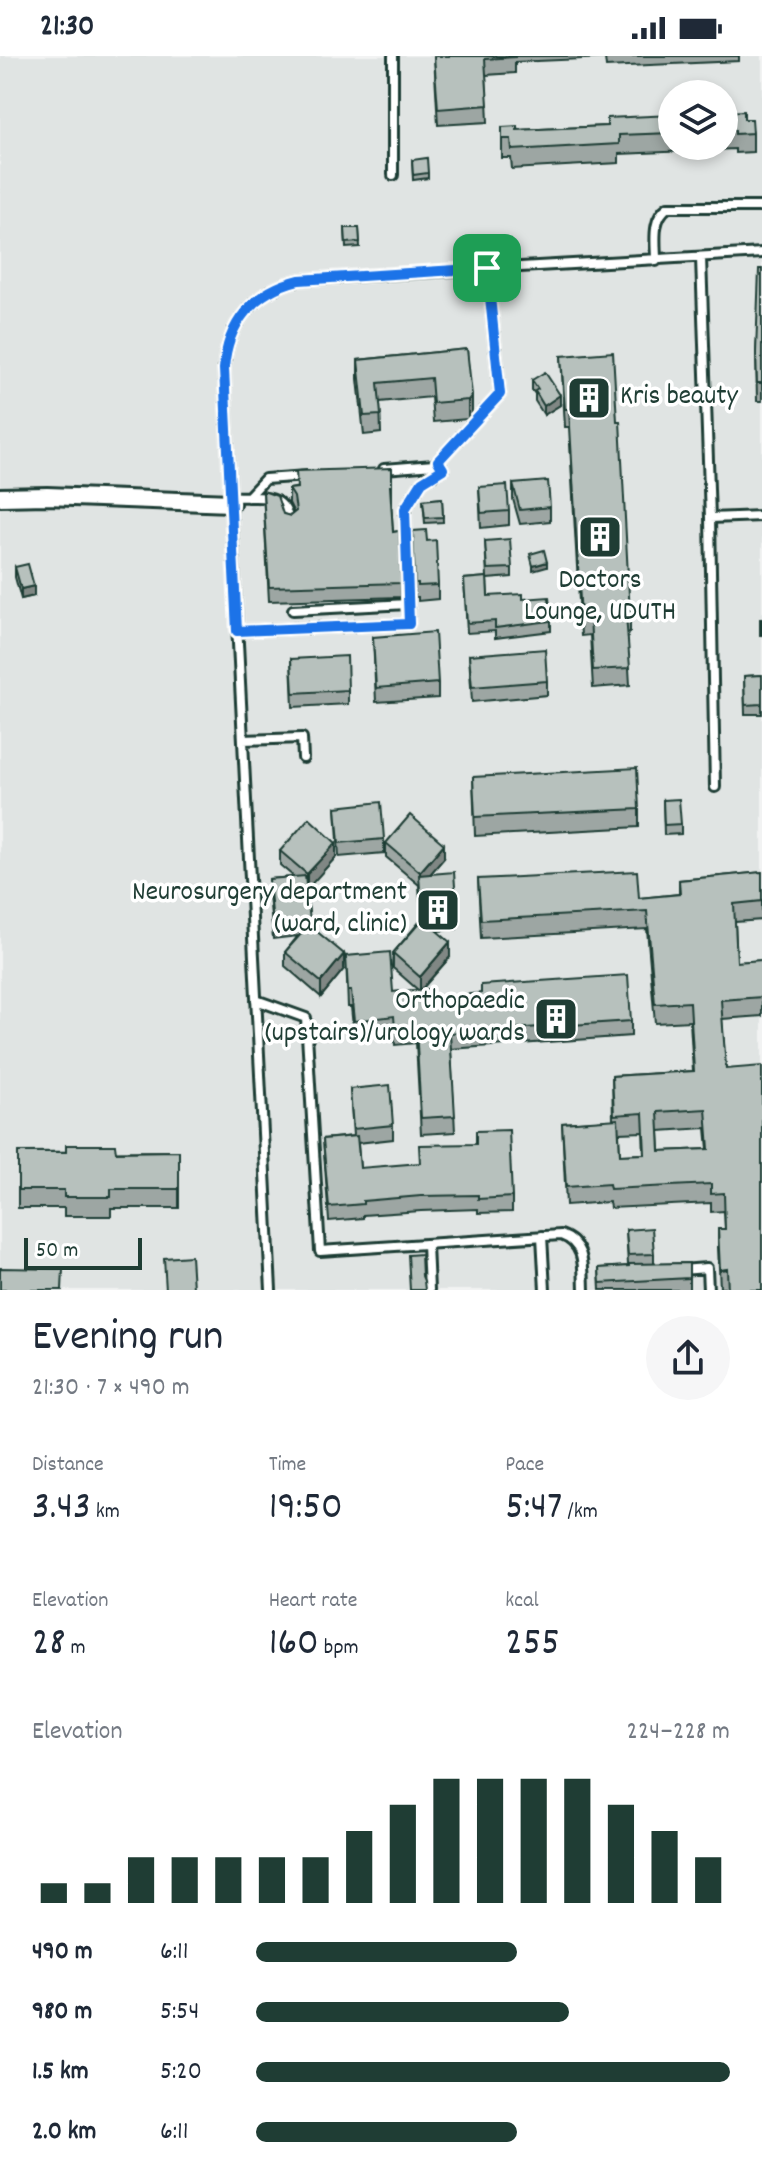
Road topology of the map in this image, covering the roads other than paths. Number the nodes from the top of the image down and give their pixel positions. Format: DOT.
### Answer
graph roads {
  1 [pos="393,56"];
  2 [pos="393,175"];
  3 [pos="762,207"];
  4 [pos="762,253"];
  5 [pos="701,258"];
  6 [pos="656,261"];
  7 [pos="487,268"];
  8 [pos="438,461"];
  9 [pos="372,470"];
  10 [pos="311,475"];
  11 [pos="0,497"];
  12 [pos="248,497"];
  13 [pos="230,500"];
  14 [pos="762,516"];
  15 [pos="710,518"];
  16 [pos="289,524"];
  17 [pos="408,604"];
  18 [pos="293,610"];
  19 [pos="237,631"];
  20 [pos="243,740"];
  21 [pos="303,758"];
  22 [pos="715,787"];
  23 [pos="256,1000"];
  24 [pos="542,1236"];
  25 [pos="427,1244"];
  26 [pos="676,1270"];
  27 [pos="583,1274"];
  28 [pos="599,1274"];
  29 [pos="271,1290"];
  30 [pos="429,1290"];
  31 [pos="545,1290"];
  32 [pos="584,1290"];
  33 [pos="708,1290"];
  1 -- 2 [label="lane"];
  3 -- 6 [label="lane"];
  4 -- 5 [label="lane"];
  5 -- 6 [label="lane"];
  5 -- 15 [label="lane"];
  6 -- 7 [label="lane"];
  7 -- 8 [label="lane"];
  7 -- 13 [label="lane"];
  8 -- 9 [label="lane"];
  8 -- 17 [label="lane"];
  10 -- 12 [label="lane"];
  11 -- 13 [label="street"];
  12 -- 13 [label="lane"];
  12 -- 16 [label="lane"];
  13 -- 19 [label="lane"];
  14 -- 15 [label="lane"];
  15 -- 22 [label="lane"];
  17 -- 18 [label="lane"];
  17 -- 19 [label="lane"];
  19 -- 20 [label="lane"];
  20 -- 21 [label="lane"];
  20 -- 23 [label="lane"];
  23 -- 25 [label="lane"];
  23 -- 29 [label="lane"];
  24 -- 25 [label="lane"];
  24 -- 27 [label="lane"];
  24 -- 31 [label="lane"];
  25 -- 30 [label="lane"];
  26 -- 33 [label="lane"];
  27 -- 28 [label="lane"];
  27 -- 32 [label="lane"];
}
